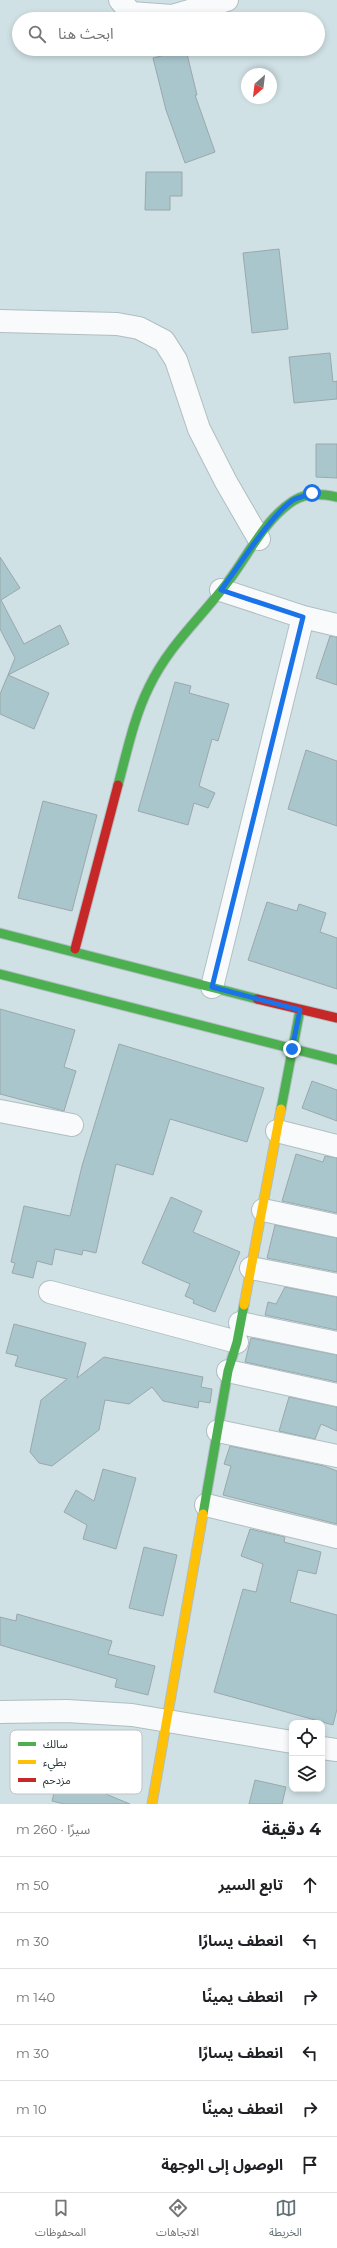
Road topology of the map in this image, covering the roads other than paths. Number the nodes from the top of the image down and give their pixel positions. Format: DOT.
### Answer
graph roads {
  1 [pos="120,0"];
  2 [pos="227,0"];
  3 [pos="130,12"];
  4 [pos="186,12"];
  5 [pos="0,321"];
  6 [pos="337,497"];
  7 [pos="259,539"];
  8 [pos="221,590"];
  9 [pos="303,617"];
  10 [pos="337,625"];
  11 [pos="0,932"];
  12 [pos="75,949"];
  13 [pos="0,974"];
  14 [pos="212,987"];
  15 [pos="300,1010"];
  16 [pos="337,1018"];
  17 [pos="292,1049"];
  18 [pos="337,1060"];
  19 [pos="0,1111"];
  20 [pos="72,1125"];
  21 [pos="276,1131"];
  22 [pos="337,1146"];
  23 [pos="263,1210"];
  24 [pos="337,1226"];
  25 [pos="251,1268"];
  26 [pos="337,1285"];
  27 [pos="50,1292"];
  28 [pos="238,1333"];
  29 [pos="337,1343"];
  30 [pos="228,1371"];
  31 [pos="337,1395"];
  32 [pos="218,1431"];
  33 [pos="337,1456"];
  34 [pos="206,1505"];
  35 [pos="337,1537"];
  36 [pos="0,1712"];
  37 [pos="166,1720"];
  38 [pos="289,1741"];
  39 [pos="325,1748"];
  40 [pos="337,1749"];
  41 [pos="152,1804"];
  1 -- 3 [label="street"];
  2 -- 4 [label="street"];
  5 -- 7 [label="street"];
  6 -- 7 [label="street"];
  7 -- 8 [label="street"];
  8 -- 9 [label="street"];
  8 -- 12 [label="street"];
  9 -- 10 [label="street"];
  9 -- 14 [label="street"];
  11 -- 12 [label="street"];
  12 -- 14 [label="street"];
  13 -- 17 [label="street"];
  14 -- 15 [label="street"];
  15 -- 16 [label="street"];
  15 -- 17 [label="street"];
  17 -- 18 [label="street"];
  17 -- 21 [label="street"];
  19 -- 20 [label="street"];
  21 -- 22 [label="street"];
  21 -- 23 [label="street"];
  23 -- 24 [label="street"];
  23 -- 25 [label="street"];
  25 -- 26 [label="street"];
  25 -- 28 [label="street"];
  27 -- 28 [label="street"];
  28 -- 29 [label="street"];
  28 -- 30 [label="street"];
  30 -- 31 [label="street"];
  30 -- 32 [label="street"];
  32 -- 33 [label="street"];
  32 -- 34 [label="street"];
  34 -- 35 [label="street"];
  34 -- 37 [label="street"];
  36 -- 37 [label="street"];
  37 -- 38 [label="street"];
  37 -- 41 [label="street"];
  39 -- 40 [label="street"];
}
